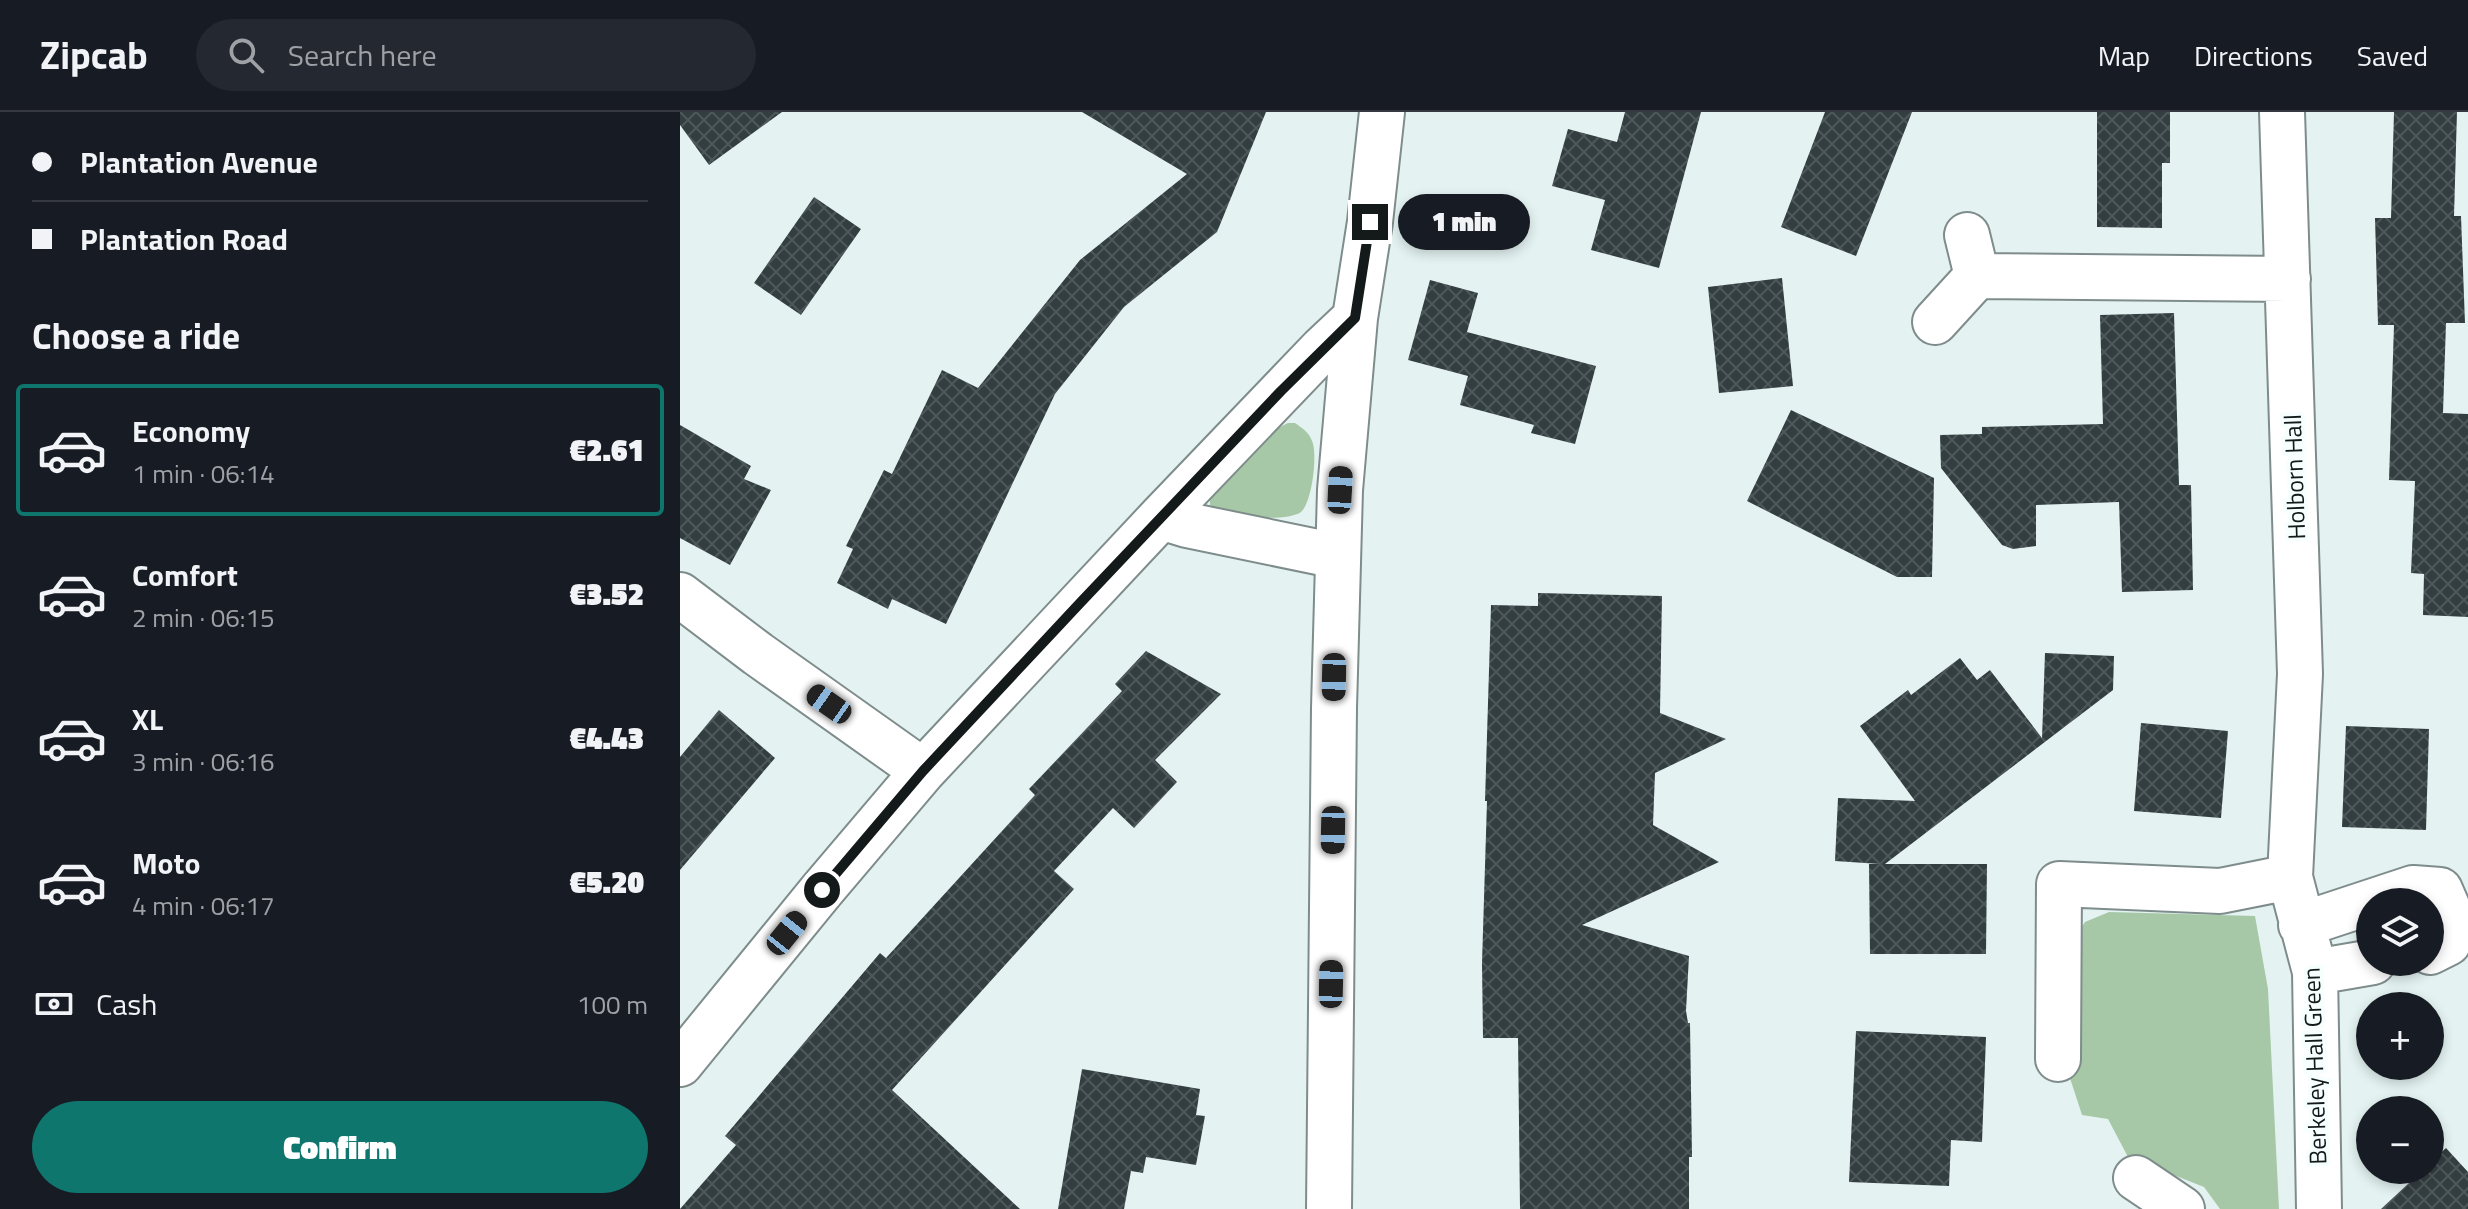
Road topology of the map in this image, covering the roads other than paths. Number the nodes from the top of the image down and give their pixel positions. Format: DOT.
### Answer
graph roads {
  1 [pos="1382,112"];
  2 [pos="2282,112"];
  3 [pos="1967,235"];
  4 [pos="1977,276"];
  5 [pos="2288,279"];
  6 [pos="1355,318"];
  7 [pos="1935,322"];
  8 [pos="1161,517"];
  9 [pos="1337,556"];
  10 [pos="680,595"];
  11 [pos="2300,674"];
  12 [pos="923,771"];
  13 [pos="2290,877"];
  14 [pos="2444,899"];
  15 [pos="2356,907"];
  16 [pos="2301,925"];
  17 [pos="2444,945"];
  18 [pos="2356,965"];
  19 [pos="2315,972"];
  20 [pos="2058,1059"];
  21 [pos="680,1064"];
  22 [pos="2136,1178"];
  23 [pos="1329,1209"];
  24 [pos="2182,1209"];
  25 [pos="2319,1209"];
  1 -- 6 [label="street"];
  2 -- 5 [label="street, Holborn Hall"];
  3 -- 4 [label="street"];
  4 -- 5 [label="street"];
  4 -- 7 [label="street"];
  5 -- 11 [label="street, Holborn Hall"];
  6 -- 8 [label="street"];
  6 -- 9 [label="street"];
  8 -- 9 [label="street"];
  8 -- 12 [label="street"];
  9 -- 23 [label="street"];
  10 -- 12 [label="street"];
  11 -- 13 [label="street, Berkeley Hall Green"];
  12 -- 21 [label="street"];
  13 -- 16 [label="street, Berkeley Hall Green"];
  13 -- 20 [label="street"];
  14 -- 17 [label="street"];
  15 -- 16 [label="street"];
  16 -- 19 [label="street, Berkeley Hall Green"];
  18 -- 19 [label="street"];
  19 -- 25 [label="street, Berkeley Hall Green"];
  22 -- 24 [label="street"];
}
